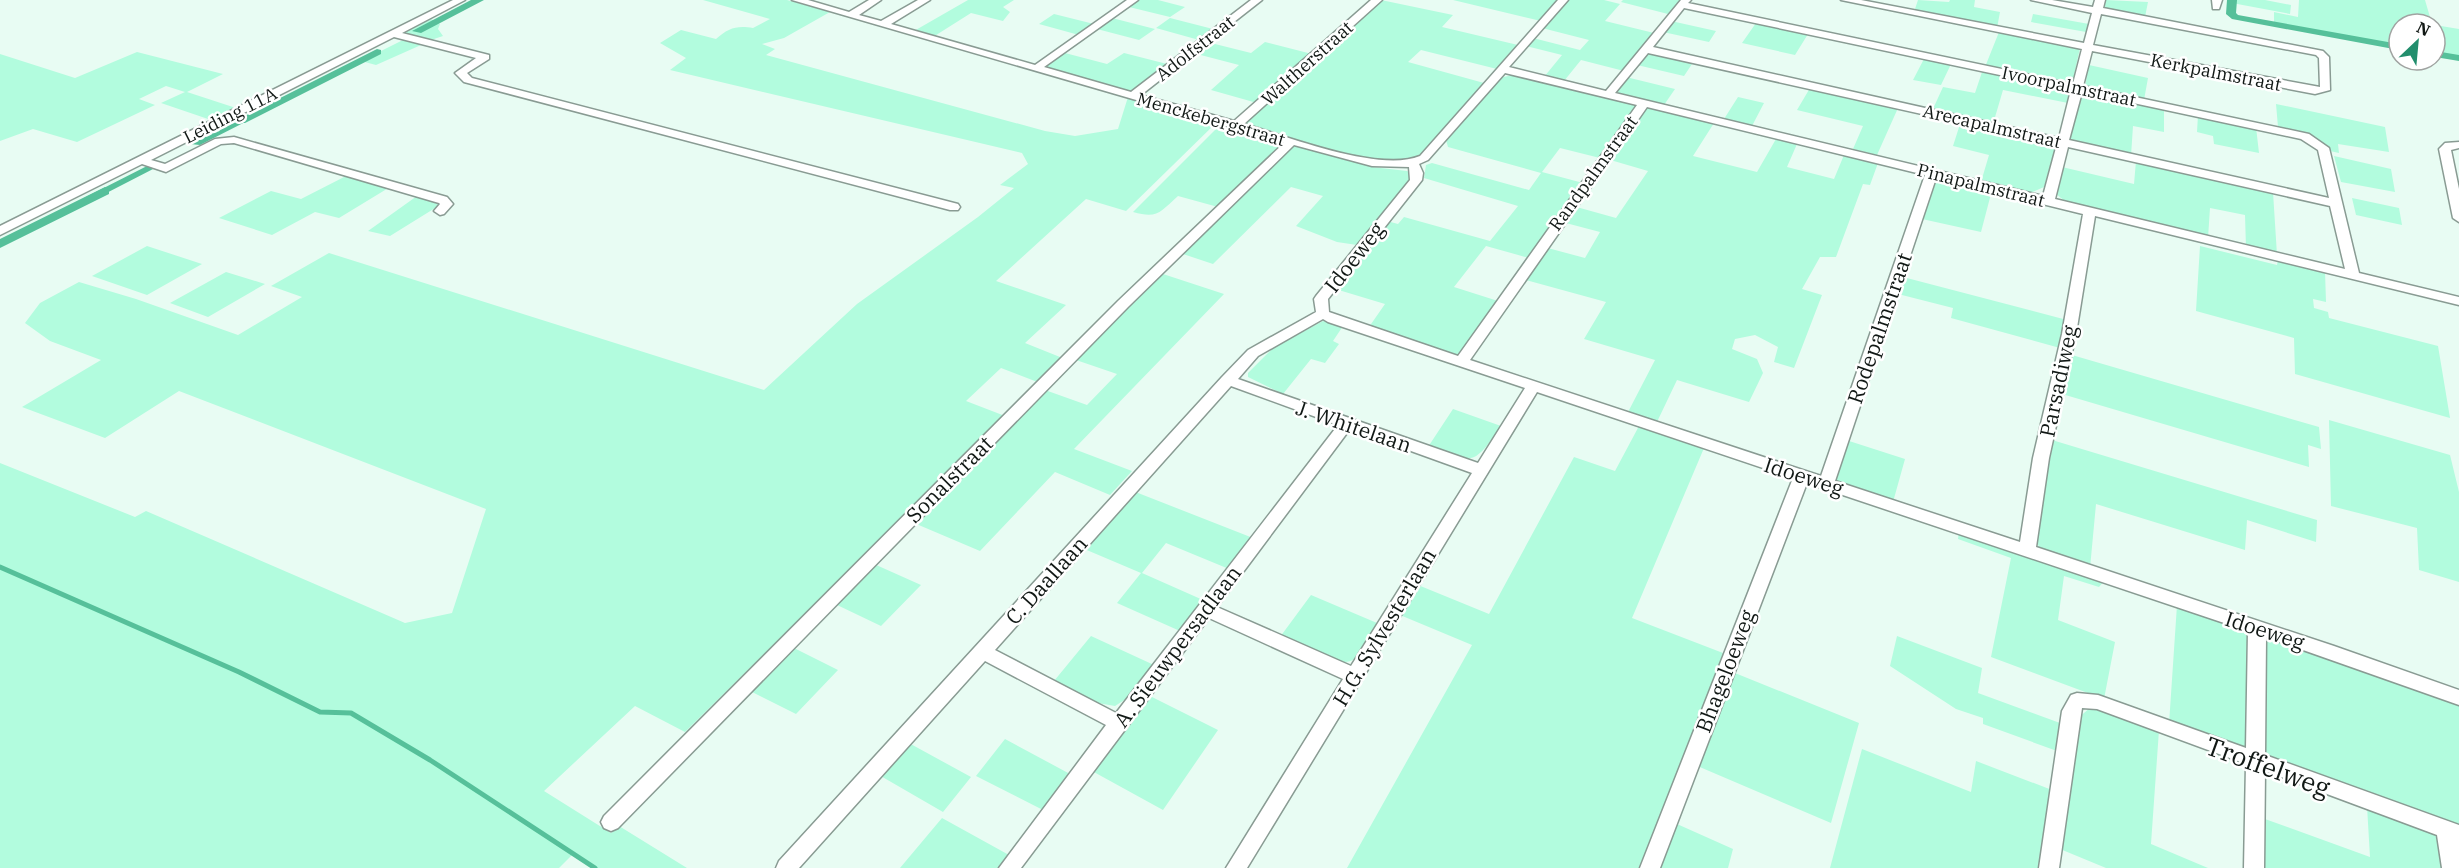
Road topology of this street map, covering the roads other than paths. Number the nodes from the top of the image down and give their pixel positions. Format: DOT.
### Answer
graph roads {
  1 [pos="460,0"];
  2 [pos="797,0"];
  3 [pos="876,0"];
  4 [pos="925,0"];
  5 [pos="1133,0"];
  6 [pos="1257,0"];
  7 [pos="1377,0"];
  8 [pos="1563,0"];
  9 [pos="1846,0"];
  10 [pos="2036,0"];
  11 [pos="1684,3"];
  12 [pos="2098,7"];
  13 [pos="851,15"];
  14 [pos="883,24"];
  15 [pos="394,34"];
  16 [pos="2087,47"];
  17 [pos="1647,49"];
  18 [pos="1035,69"];
  19 [pos="1503,69"];
  20 [pos="2077,87"];
  21 [pos="1609,94"];
  22 [pos="1133,96"];
  23 [pos="1644,103"];
  24 [pos="1236,125"];
  25 [pos="1292,141"];
  26 [pos="2062,142"];
  27 [pos="178,143"];
  28 [pos="2459,145"];
  29 [pos="198,149"];
  30 [pos="144,161"];
  31 [pos="1413,164"];
  32 [pos="1932,173"];
  33 [pos="2048,201"];
  34 [pos="2338,204"];
  35 [pos="954,207"];
  36 [pos="440,212"];
  37 [pos="2090,212"];
  38 [pos="2459,218"];
  39 [pos="0,231"];
  40 [pos="2354,276"];
  41 [pos="2459,301"];
  42 [pos="1323,314"];
  43 [pos="1461,362"];
  44 [pos="1227,380"];
  45 [pos="1533,387"];
  46 [pos="1346,424"];
  47 [pos="1481,470"];
  48 [pos="1802,476"];
  49 [pos="1826,484"];
  50 [pos="2027,551"];
  51 [pos="1206,609"];
  52 [pos="2257,627"];
  53 [pos="981,651"];
  54 [pos="1355,676"];
  55 [pos="2459,698"];
  56 [pos="1119,723"];
  57 [pos="2256,762"];
  58 [pos="611,822"];
  59 [pos="2453,833"];
  60 [pos="786,868"];
  61 [pos="1009,868"];
  62 [pos="1236,868"];
  63 [pos="1650,868"];
  64 [pos="2049,868"];
  65 [pos="2254,868"];
  66 [pos="2452,868"];
  1 -- 15 [label="street, Leiding 11A"];
  2 -- 13 [label="street, Menckebergstraat"];
  3 -- 13 [label="street"];
  4 -- 14 [label="street"];
  5 -- 18 [label="street"];
  6 -- 22 [label="street, Adolfstraat"];
  7 -- 24 [label="street, Waltherstraat"];
  8 -- 19 [label="street"];
  9 -- 16 [label="street, Kerkpalmstraat"];
  10 -- 12 [label="street"];
  11 -- 17 [label="street"];
  11 -- 20 [label="street, Ivoorpalmstraat"];
  12 -- 16 [label="street"];
  12 -- 16 [label="street, Kerkpalmstraat"];
  13 -- 14 [label="street, Menckebergstraat"];
  14 -- 18 [label="street, Menckebergstraat"];
  15 -- 27 [label="street, Leiding 11A"];
  15 -- 35 [label="street"];
  16 -- 20 [label="street"];
  17 -- 21 [label="street"];
  17 -- 26 [label="street, Arecapalmstraat"];
  18 -- 22 [label="street, Menckebergstraat"];
  19 -- 21 [label="street, Pinapalmstraat"];
  19 -- 31 [label="street"];
  20 -- 26 [label="street"];
  20 -- 34 [label="street, Ivoorpalmstraat"];
  21 -- 23 [label="street, Pinapalmstraat"];
  22 -- 24 [label="street, Menckebergstraat"];
  23 -- 32 [label="street, Pinapalmstraat"];
  23 -- 43 [label="street, Randpalmstraat"];
  24 -- 25 [label="street, Menckebergstraat"];
  25 -- 31 [label="street, Menckebergstraat"];
  25 -- 58 [label="street, Sonalstraat"];
  26 -- 33 [label="street"];
  26 -- 34 [label="street, Arecapalmstraat"];
  27 -- 29 [label="street"];
  27 -- 30 [label="street, Leiding 11A"];
  28 -- 38 [label="street"];
  29 -- 30 [label="street"];
  29 -- 36 [label="street"];
  30 -- 39 [label="street, Leiding 11A"];
  31 -- 42 [label="street, Idoeweg"];
  32 -- 33 [label="street, Pinapalmstraat"];
  32 -- 49 [label="street, Rodepalmstraat"];
  33 -- 37 [label="street, Pinapalmstraat"];
  34 -- 40 [label="street, Ivoorpalmstraat"];
  37 -- 40 [label="street, Pinapalmstraat"];
  37 -- 50 [label="street, Parsadiweg"];
  40 -- 41 [label="street, Pinapalmstraat"];
  42 -- 43 [label="street, Idoeweg"];
  42 -- 44 [label="street, C. Daallaan"];
  43 -- 45 [label="street, Idoeweg"];
  44 -- 46 [label="street, J. Whitelaan"];
  44 -- 53 [label="street, C. Daallaan"];
  45 -- 47 [label="street, H.G. Sylvesterlaan"];
  45 -- 48 [label="street, Idoeweg"];
  46 -- 47 [label="street, J. Whitelaan"];
  46 -- 51 [label="street, A. Sieuwpersadlaan"];
  47 -- 54 [label="street, H.G. Sylvesterlaan"];
  48 -- 49 [label="street, Idoeweg"];
  48 -- 63 [label="street, Bhageloeweg"];
  49 -- 50 [label="street, Idoeweg"];
  50 -- 52 [label="street, Idoeweg"];
  51 -- 54 [label="street"];
  51 -- 56 [label="street, A. Sieuwpersadlaan"];
  52 -- 55 [label="street, Idoeweg"];
  52 -- 57 [label="street"];
  53 -- 56 [label="street"];
  53 -- 60 [label="street, C. Daallaan"];
  54 -- 62 [label="street, H.G. Sylvesterlaan"];
  56 -- 61 [label="street, A. Sieuwpersadlaan"];
  57 -- 59 [label="street, Troffelweg"];
  57 -- 64 [label="street, Troffelweg"];
  57 -- 65 [label="street"];
  59 -- 66 [label="street"];
}
